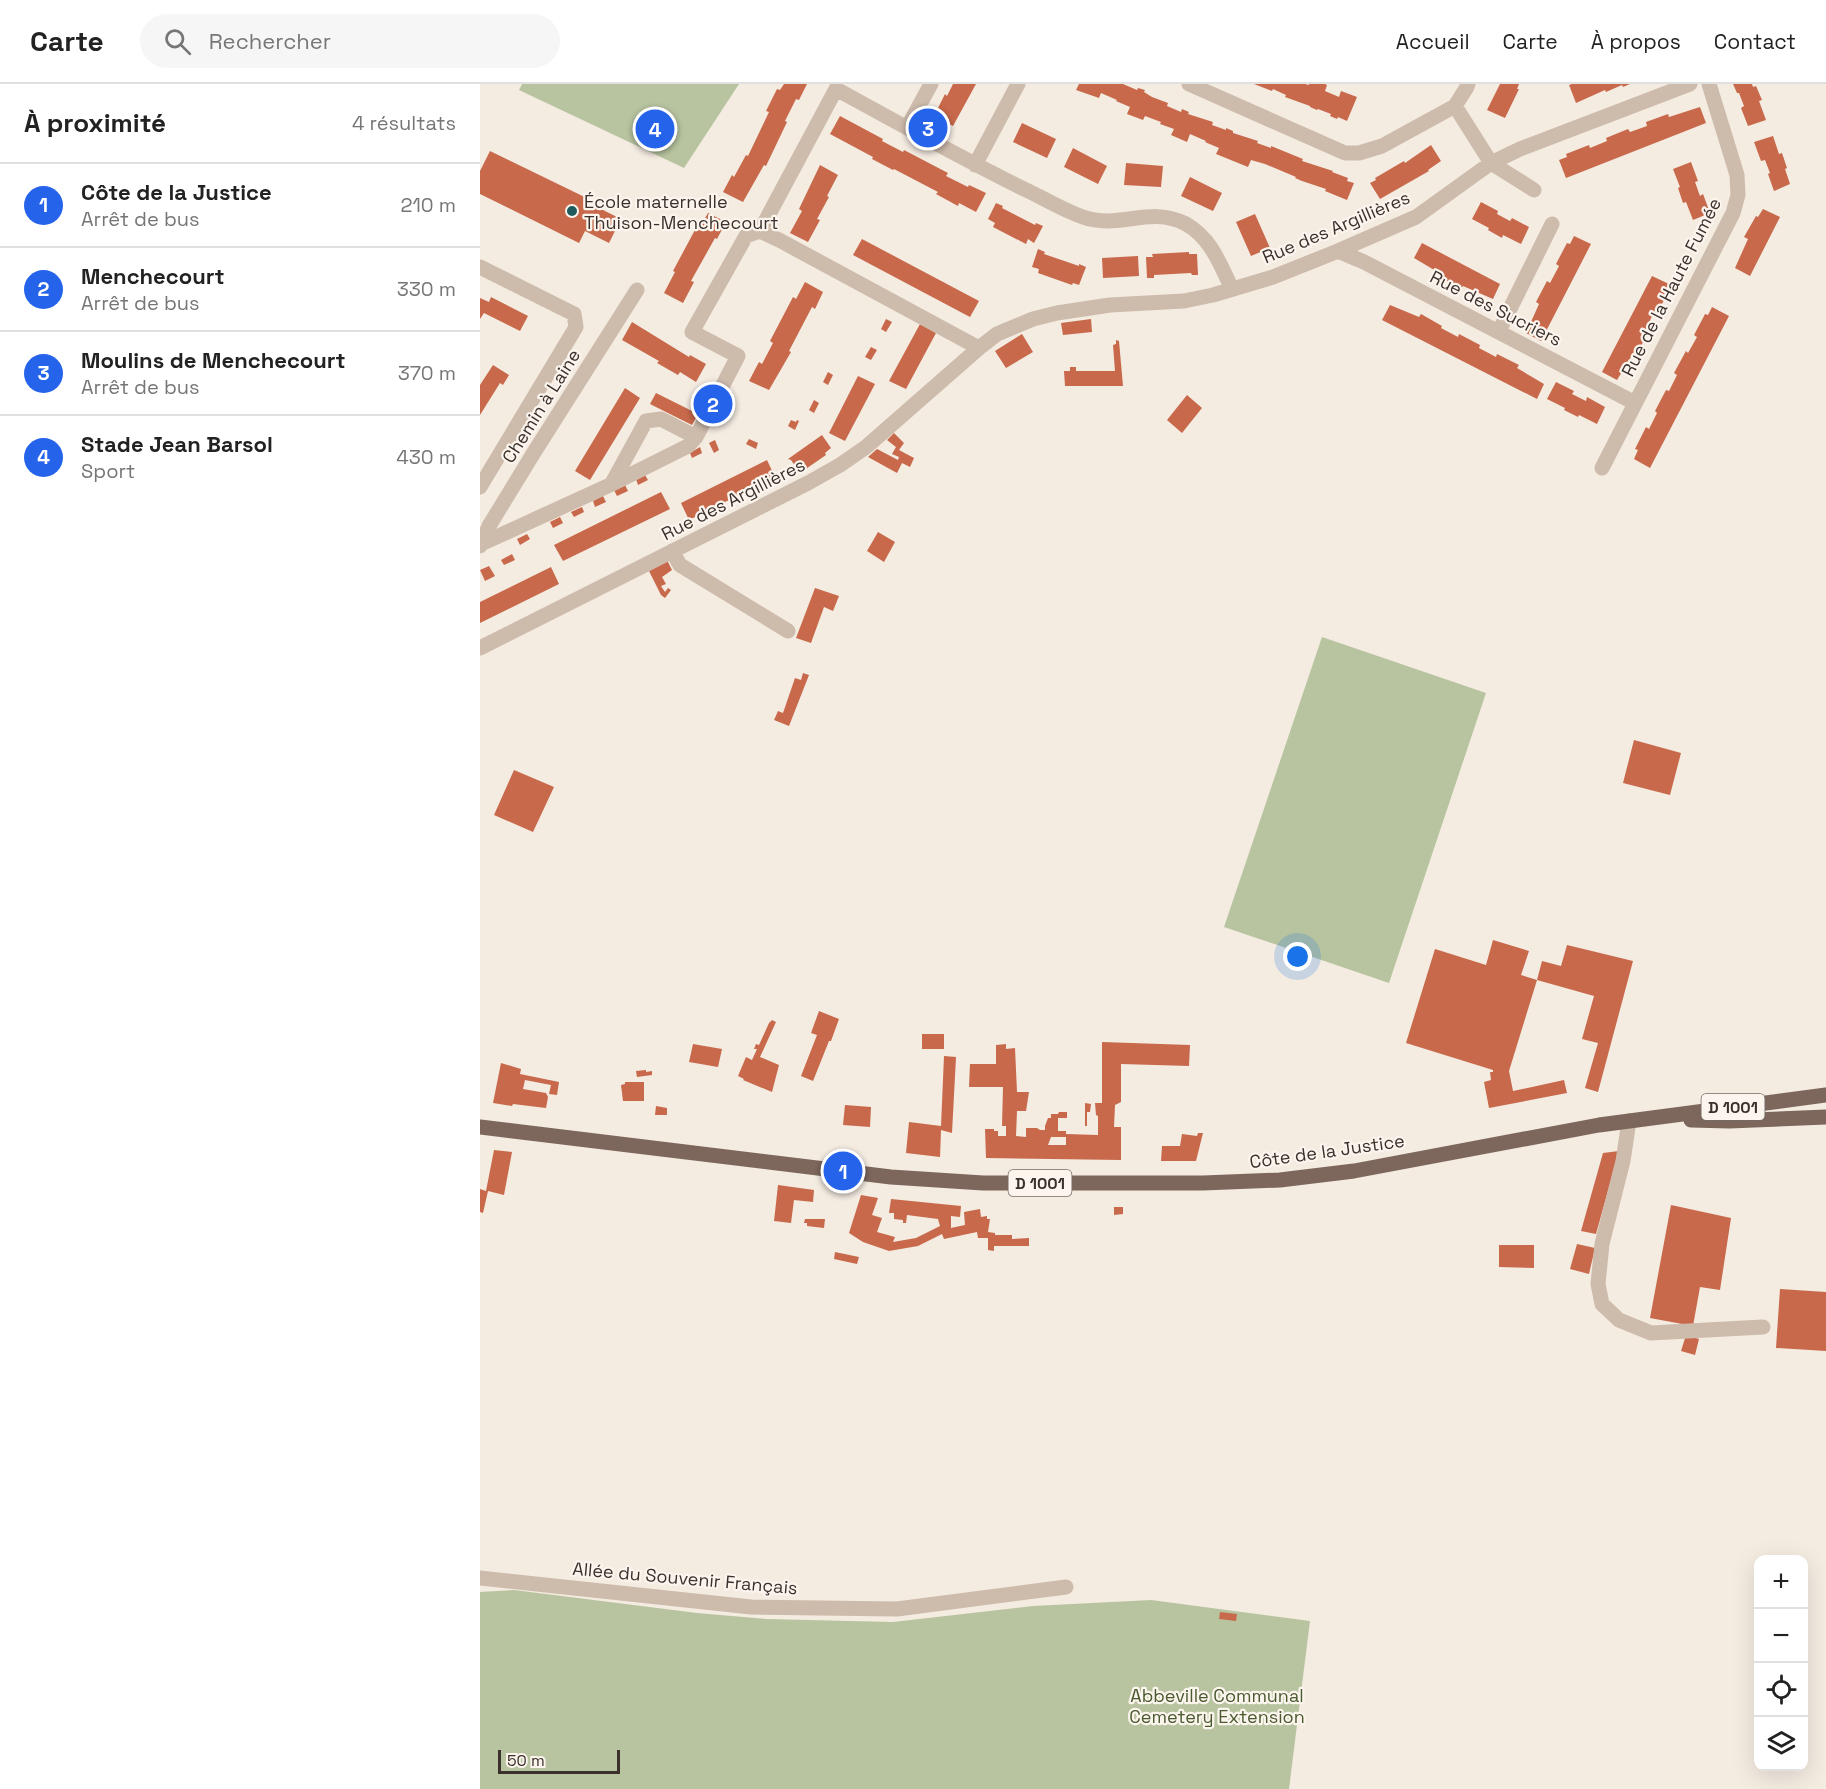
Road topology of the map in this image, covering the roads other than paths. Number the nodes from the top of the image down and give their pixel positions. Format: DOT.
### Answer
graph roads {
  1 [pos="931,84"];
  2 [pos="1018,84"];
  3 [pos="1189,84"];
  4 [pos="1467,84"];
  5 [pos="1690,84"];
  6 [pos="1709,84"];
  7 [pos="837,87"];
  8 [pos="1455,106"];
  9 [pos="907,128"];
  10 [pos="1491,163"];
  11 [pos="975,165"];
  12 [pos="1534,190"];
  13 [pos="1552,224"];
  14 [pos="760,231"];
  15 [pos="1338,251"];
  16 [pos="480,267"];
  17 [pos="637,290"];
  18 [pos="1232,290"];
  19 [pos="1499,332"];
  20 [pos="979,348"];
  21 [pos="1635,403"];
  22 [pos="696,437"];
  23 [pos="1602,468"];
  24 [pos="612,484"];
  25 [pos="480,487"];
  26 [pos="481,545"];
  27 [pos="672,551"];
  28 [pos="788,632"];
  29 [pos="480,648"];
  30 [pos="1826,1095"];
  31 [pos="1826,1117"];
  32 [pos="1634,1120"];
  33 [pos="480,1127"];
  34 [pos="1763,1327"];
  35 [pos="480,1578"];
  36 [pos="1066,1587"];
  1 -- 9 [label="street"];
  2 -- 11 [label="street"];
  3 -- 8 [label="street"];
  4 -- 8 [label="street"];
  5 -- 10 [label="street, Rue des Argillières"];
  6 -- 21 [label="street, Rue de la Haute Fumée"];
  7 -- 9 [label="street"];
  7 -- 14 [label="street"];
  8 -- 10 [label="street"];
  9 -- 11 [label="street"];
  10 -- 12 [label="street"];
  10 -- 15 [label="street, Rue des Argillières"];
  11 -- 18 [label="street"];
  13 -- 19 [label="street"];
  14 -- 20 [label="street"];
  14 -- 22 [label="street"];
  15 -- 18 [label="street, Rue des Argillières"];
  15 -- 19 [label="street, Rue des Sucriers"];
  16 -- 25 [label="street"];
  17 -- 26 [label="street, Chemin à Laine"];
  18 -- 20 [label="street, Rue des Argillières"];
  19 -- 21 [label="street, Rue des Sucriers"];
  20 -- 27 [label="street, Rue des Argillières"];
  21 -- 23 [label="street, Rue de la Haute Fumée"];
  22 -- 24 [label="street"];
  22 -- 24 [label="street"];
  24 -- 26 [label="street"];
  27 -- 28 [label="street"];
  27 -- 29 [label="street, Rue des Argillières"];
  30 -- 32 [label="main road, Côte de la Justice / D 1001"];
  31 -- 32 [label="main road, Côte de la Justice / D 1001"];
  32 -- 33 [label="main road, Côte de la Justice / D 1001"];
  32 -- 34 [label="street"];
  35 -- 36 [label="street, Allée du Souvenir Français"];
}
